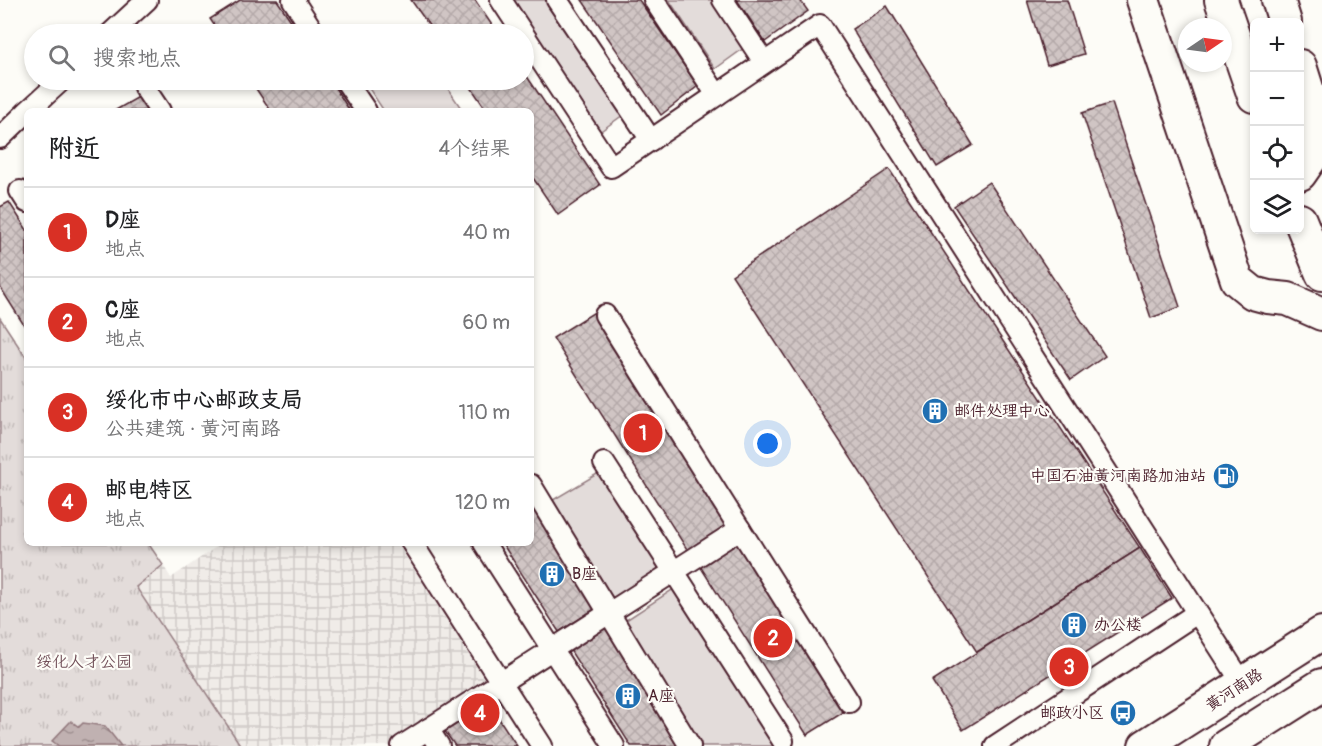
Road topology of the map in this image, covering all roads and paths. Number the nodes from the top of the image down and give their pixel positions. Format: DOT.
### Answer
graph roads {
  1 [pos="147,0"];
  2 [pos="292,0"];
  3 [pos="501,0"];
  4 [pos="557,0"];
  5 [pos="654,0"];
  6 [pos="723,0"];
  7 [pos="1143,0"];
  8 [pos="1221,0"];
  9 [pos="1278,0"];
  10 [pos="1285,18"];
  11 [pos="121,24"];
  12 [pos="308,24"];
  13 [pos="517,24"];
  14 [pos="534,50"];
  15 [pos="764,62"];
  16 [pos="1301,72"];
  17 [pos="1250,84"];
  18 [pos="51,90"];
  19 [pos="146,90"];
  20 [pos="352,90"];
  21 [pos="717,95"];
  22 [pos="32,108"];
  23 [pos="158,108"];
  24 [pos="364,108"];
  25 [pos="24,116"];
  26 [pos="0,138"];
  27 [pos="651,140"];
  28 [pos="1304,167"];
  29 [pos="1304,232"];
  30 [pos="1322,274"];
  31 [pos="1322,314"];
  32 [pos="605,315"];
  33 [pos="604,463"];
  34 [pos="534,491"];
  35 [pos="740,529"];
  36 [pos="414,546"];
  37 [pos="486,546"];
  38 [pos="674,572"];
  39 [pos="1197,613"];
  40 [pos="610,614"];
  41 [pos="1322,633"];
  42 [pos="553,650"];
  43 [pos="501,683"];
  44 [pos="1243,684"];
  45 [pos="1322,685"];
  46 [pos="849,702"];
  47 [pos="1265,720"];
  48 [pos="428,729"];
  49 [pos="783,741"];
  50 [pos="402,746"];
  51 [pos="439,746"];
  52 [pos="542,746"];
  53 [pos="614,746"];
  54 [pos="690,746"];
  55 [pos="995,746"];
  56 [pos="1145,746"];
  57 [pos="1226,746"];
  1 -- 11 [label="street"];
  2 -- 12 [label="street"];
  3 -- 13 [label="street"];
  4 -- 27 [label="street"];
  5 -- 21 [label="street"];
  6 -- 15 [label="street"];
  7 -- 31 [label="main road"];
  8 -- 17 [label="main road"];
  9 -- 10 [label="main road"];
  14 -- 27 [label="street"];
  15 -- 21 [label="street"];
  15 -- 39 [label="street"];
  16 -- 28 [label="main road"];
  18 -- 22 [label="street"];
  19 -- 23 [label="street"];
  20 -- 24 [label="street"];
  21 -- 27 [label="street"];
  25 -- 26 [label="street"];
  29 -- 30 [label="main road"];
  32 -- 35 [label="street"];
  33 -- 38 [label="street"];
  34 -- 40 [label="street"];
  35 -- 38 [label="street"];
  35 -- 46 [label="street"];
  36 -- 43 [label="street"];
  37 -- 42 [label="street"];
  38 -- 40 [label="street"];
  38 -- 49 [label="street"];
  39 -- 44 [label="street"];
  39 -- 55 [label="street"];
  40 -- 42 [label="street"];
  40 -- 54 [label="street"];
  41 -- 44 [label="main road, 黄河南路"];
  42 -- 43 [label="street"];
  42 -- 53 [label="street"];
  43 -- 48 [label="street"];
  43 -- 52 [label="street"];
  44 -- 47 [label="main road"];
  44 -- 56 [label="main road, 黄河南路"];
  45 -- 47 [label="main road"];
  47 -- 57 [label="main road"];
  48 -- 50 [label="street"];
  48 -- 51 [label="street"];
}
